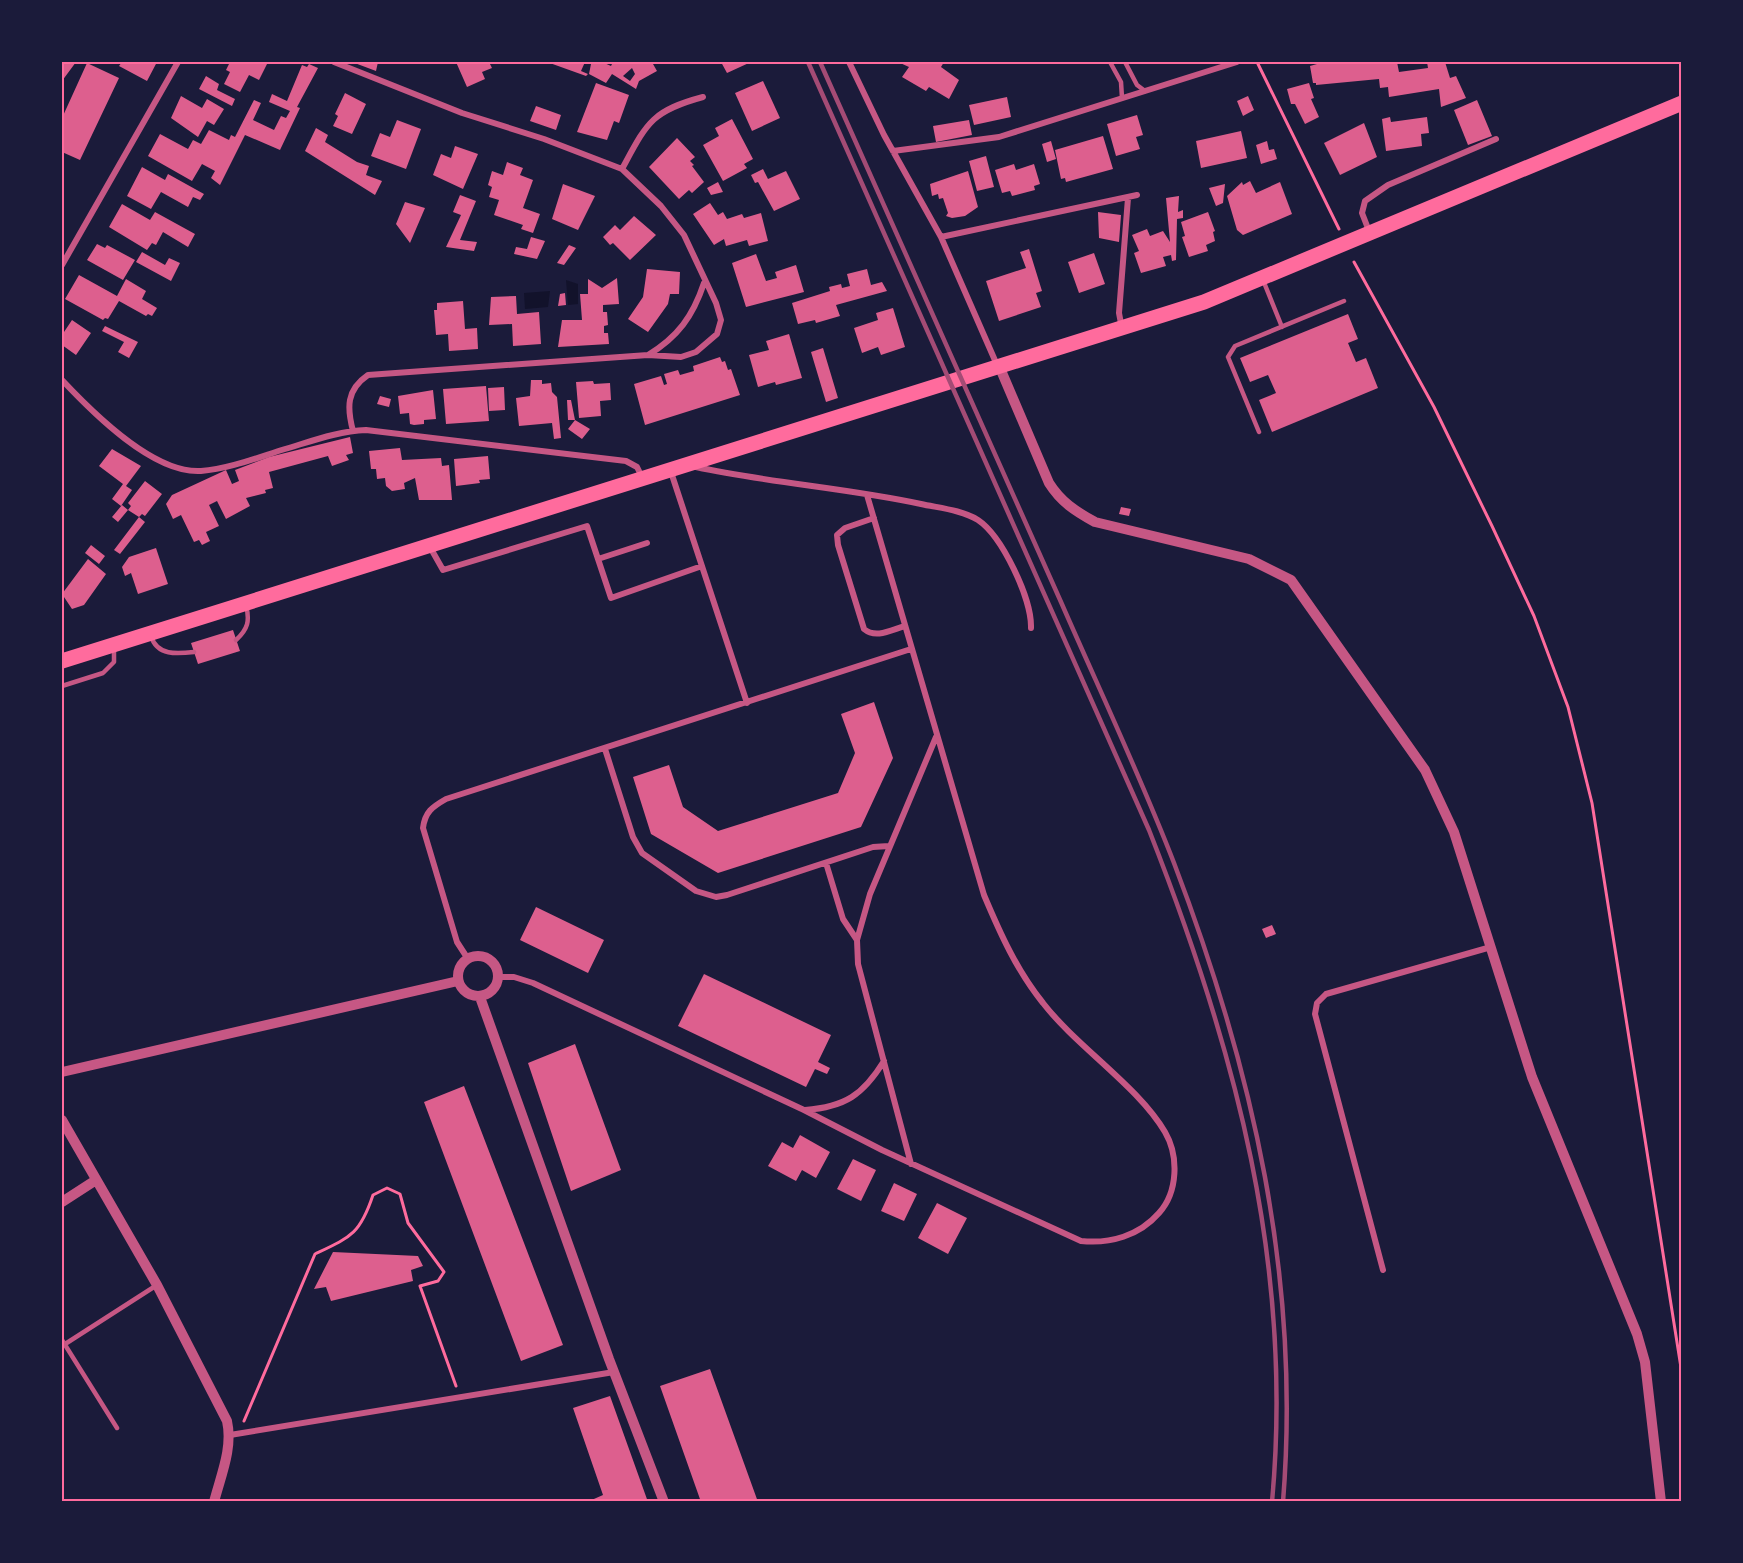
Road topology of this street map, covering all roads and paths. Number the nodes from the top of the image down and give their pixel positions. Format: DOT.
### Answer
graph roads {
  1 [pos="178,62"];
  2 [pos="334,62"];
  3 [pos="849,62"];
  4 [pos="1110,62"];
  5 [pos="1125,62"];
  6 [pos="1237,62"];
  7 [pos="1258,64"];
  8 [pos="1144,91"];
  9 [pos="703,97"];
  10 [pos="1122,98"];
  11 [pos="1682,104"];
  12 [pos="1496,140"];
  13 [pos="893,151"];
  14 [pos="622,169"];
  15 [pos="1137,195"];
  16 [pos="1128,198"];
  17 [pos="1339,229"];
  18 [pos="1371,235"];
  19 [pos="941,237"];
  20 [pos="1354,262"];
  21 [pos="62,265"];
  22 [pos="1263,280"];
  23 [pos="704,283"];
  24 [pos="1344,301"];
  25 [pos="1282,327"];
  26 [pos="1122,330"];
  27 [pos="648,355"];
  28 [pos="994,370"];
  29 [pos="62,380"];
  30 [pos="353,431"];
  31 [pos="1259,432"];
  32 [pos="690,465"];
  33 [pos="671,471"];
  34 [pos="642,479"];
  35 [pos="867,495"];
  36 [pos="874,518"];
  37 [pos="647,543"];
  38 [pos="430,546"];
  39 [pos="598,559"];
  40 [pos="702,566"];
  41 [pos="245,604"];
  42 [pos="905,627"];
  43 [pos="1031,628"];
  44 [pos="150,634"];
  45 [pos="236,640"];
  46 [pos="114,645"];
  47 [pos="911,650"];
  48 [pos="194,652"];
  49 [pos="62,661"];
  50 [pos="62,686"];
  51 [pos="747,703"];
  52 [pos="936,736"];
  53 [pos="605,749"];
  54 [pos="890,846"];
  55 [pos="826,863"];
  56 [pos="857,940"];
  57 [pos="1491,947"];
  58 [pos="468,959"];
  59 [pos="498,977"];
  60 [pos="458,981"];
  61 [pos="480,997"];
  62 [pos="884,1061"];
  63 [pos="62,1072"];
  64 [pos="804,1110"];
  65 [pos="62,1120"];
  66 [pos="912,1164"];
  67 [pos="96,1180"];
  68 [pos="62,1202"];
  69 [pos="1383,1270"];
  70 [pos="157,1285"];
  71 [pos="62,1343"];
  72 [pos="614,1372"];
  73 [pos="1682,1374"];
  74 [pos="456,1386"];
  75 [pos="117,1428"];
  76 [pos="234,1434"];
  77 [pos="214,1502"];
  78 [pos="664,1502"];
  79 [pos="1661,1502"];
  1 -- 21 [label="street"];
  2 -- 14 [label="street"];
  3 -- 13 [label="street"];
  4 -- 10 [label="lane"];
  5 -- 8 [label="lane"];
  6 -- 8 [label="street"];
  7 -- 17 [label="path"];
  8 -- 10 [label="street"];
  9 -- 14 [label="street"];
  10 -- 13 [label="street"];
  11 -- 18 [label="main road"];
  12 -- 18 [label="street"];
  13 -- 19 [label="street"];
  14 -- 23 [label="street"];
  15 -- 16 [label="street"];
  16 -- 19 [label="street"];
  16 -- 26 [label="street"];
  18 -- 22 [label="main road"];
  19 -- 28 [label="street"];
  20 -- 73 [label="path"];
  22 -- 25 [label="lane"];
  22 -- 26 [label="main road"];
  23 -- 27 [label="street"];
  23 -- 27 [label="street"];
  24 -- 25 [label="lane"];
  25 -- 31 [label="lane"];
  26 -- 28 [label="main road"];
  27 -- 30 [label="street"];
  28 -- 32 [label="main road"];
  28 -- 57 [label="street"];
  29 -- 30 [label="street"];
  30 -- 34 [label="street"];
  32 -- 33 [label="main road"];
  32 -- 35 [label="street"];
  33 -- 34 [label="main road"];
  33 -- 40 [label="street"];
  34 -- 38 [label="main road"];
  35 -- 36 [label="street"];
  35 -- 43 [label="street"];
  36 -- 42 [label="street"];
  36 -- 42 [label="street"];
  37 -- 39 [label="street"];
  38 -- 39 [label="street"];
  38 -- 41 [label="main road"];
  39 -- 40 [label="street"];
  40 -- 51 [label="street"];
  41 -- 44 [label="main road"];
  41 -- 45 [label="lane"];
  42 -- 47 [label="street"];
  44 -- 46 [label="main road"];
  44 -- 48 [label="lane"];
  46 -- 49 [label="main road"];
  46 -- 50 [label="lane"];
  47 -- 51 [label="street"];
  47 -- 52 [label="street"];
  51 -- 53 [label="street"];
  52 -- 54 [label="street"];
  52 -- 66 [label="street"];
  53 -- 55 [label="street"];
  53 -- 58 [label="street"];
  54 -- 55 [label="street"];
  54 -- 56 [label="street"];
  55 -- 56 [label="street"];
  56 -- 62 [label="street"];
  57 -- 69 [label="street"];
  57 -- 79 [label="street"];
  58 -- 59 [label="street"];
  58 -- 60 [label="street"];
  59 -- 61 [label="street"];
  59 -- 64 [label="street"];
  60 -- 61 [label="street"];
  60 -- 63 [label="street"];
  61 -- 72 [label="street"];
  62 -- 64 [label="street"];
  62 -- 66 [label="street"];
  64 -- 66 [label="street"];
  65 -- 67 [label="street"];
  67 -- 68 [label="street"];
  67 -- 70 [label="street"];
  70 -- 71 [label="lane"];
  70 -- 76 [label="street"];
  71 -- 75 [label="lane"];
  72 -- 76 [label="street"];
  72 -- 78 [label="street"];
  74 -- 76 [label="path"];
  76 -- 77 [label="street"];
}
